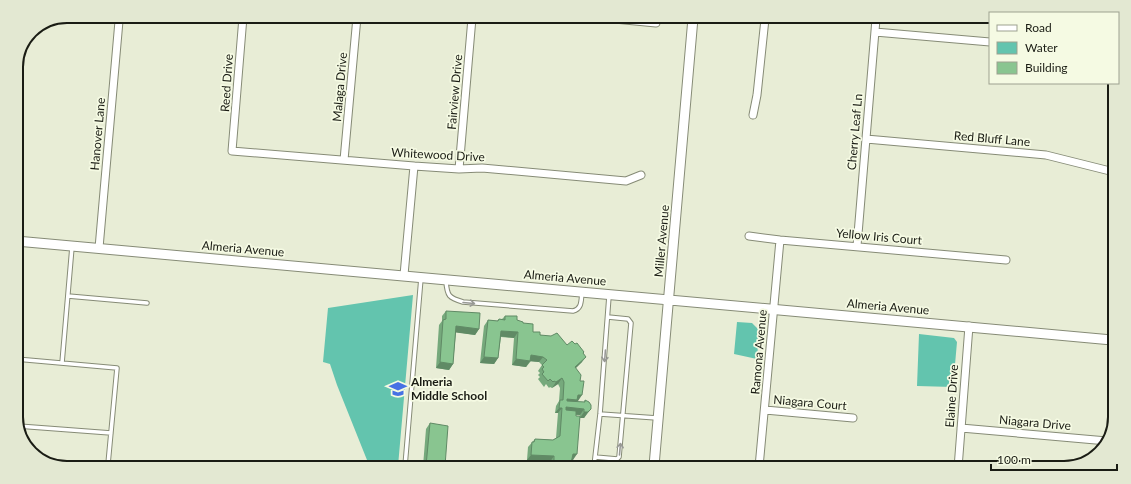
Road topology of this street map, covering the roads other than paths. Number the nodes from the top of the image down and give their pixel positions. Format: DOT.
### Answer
graph roads {
  1 [pos="119,23"];
  2 [pos="243,23"];
  3 [pos="356,23"];
  4 [pos="472,23"];
  5 [pos="693,23"];
  6 [pos="765,23"];
  7 [pos="876,23"];
  8 [pos="875,32"];
  9 [pos="989,42"];
  10 [pos="753,115"];
  11 [pos="866,139"];
  12 [pos="232,151"];
  13 [pos="344,160"];
  14 [pos="414,166"];
  15 [pos="459,169"];
  16 [pos="1108,170"];
  17 [pos="641,175"];
  18 [pos="749,236"];
  19 [pos="780,240"];
  20 [pos="23,242"];
  21 [pos="72,246"];
  22 [pos="857,246"];
  23 [pos="98,248"];
  24 [pos="1006,260"];
  25 [pos="404,275"];
  26 [pos="422,277"];
  27 [pos="446,280"];
  28 [pos="582,291"];
  29 [pos="609,294"];
  30 [pos="68,296"];
  31 [pos="668,299"];
  32 [pos="148,303"];
  33 [pos="773,309"];
  34 [pos="608,317"];
  35 [pos="969,326"];
  36 [pos="1108,340"];
  37 [pos="23,360"];
  38 [pos="62,363"];
  39 [pos="765,410"];
  40 [pos="600,414"];
  41 [pos="623,416"];
  42 [pos="658,418"];
  43 [pos="853,418"];
  44 [pos="24,426"];
  45 [pos="961,428"];
  46 [pos="111,433"];
  47 [pos="1101,440"];
  48 [pos="595,457"];
  49 [pos="108,461"];
  50 [pos="404,461"];
  51 [pos="595,461"];
  52 [pos="654,461"];
  53 [pos="761,461"];
  54 [pos="959,461"];
  1 -- 23 [label="street, Hanover Lane"];
  2 -- 12 [label="street, Reed Drive"];
  3 -- 13 [label="street, Malaga Drive"];
  4 -- 15 [label="street, Fairview Drive"];
  5 -- 31 [label="street, Miller Avenue"];
  6 -- 10 [label="street"];
  7 -- 8 [label="street, Cherry Leaf Ln"];
  8 -- 9 [label="street"];
  8 -- 11 [label="street, Cherry Leaf Ln"];
  11 -- 16 [label="street, Red Bluff Lane"];
  11 -- 22 [label="street, Cherry Leaf Ln"];
  12 -- 13 [label="street, Whitewood Drive"];
  13 -- 14 [label="street, Whitewood Drive"];
  14 -- 15 [label="street, Whitewood Drive"];
  14 -- 25 [label="street"];
  15 -- 17 [label="street, Whitewood Drive"];
  18 -- 19 [label="street, Yellow Iris Court"];
  19 -- 22 [label="street, Yellow Iris Court"];
  19 -- 33 [label="street, Ramona Avenue"];
  20 -- 21 [label="street, Almeria Avenue"];
  21 -- 23 [label="street, Almeria Avenue"];
  21 -- 30 [label="lane"];
  22 -- 24 [label="street, Yellow Iris Court"];
  23 -- 25 [label="street, Almeria Avenue"];
  25 -- 26 [label="street, Almeria Avenue"];
  26 -- 27 [label="street, Almeria Avenue"];
  26 -- 50 [label="lane"];
  27 -- 28 [label="street, Almeria Avenue"];
  27 -- 28 [label="lane, one-way"];
  28 -- 29 [label="street, Almeria Avenue"];
  29 -- 31 [label="street, Almeria Avenue"];
  29 -- 34 [label="lane"];
  30 -- 32 [label="lane"];
  30 -- 38 [label="lane"];
  31 -- 33 [label="street, Almeria Avenue"];
  31 -- 42 [label="street, Miller Avenue"];
  33 -- 35 [label="street, Almeria Avenue"];
  33 -- 39 [label="street, Ramona Avenue"];
  34 -- 40 [label="lane, one-way"];
  34 -- 41 [label="lane"];
  35 -- 36 [label="street, Almeria Avenue"];
  35 -- 45 [label="street, Elaine Drive"];
  37 -- 38 [label="lane"];
  38 -- 46 [label="lane"];
  39 -- 43 [label="street, Niagara Court"];
  39 -- 53 [label="street, Ramona Avenue"];
  40 -- 41 [label="lane"];
  40 -- 48 [label="lane"];
  41 -- 42 [label="lane"];
  48 -- 41 [label="lane, one-way"];
  42 -- 52 [label="street, Miller Avenue"];
  44 -- 46 [label="lane"];
  45 -- 47 [label="street, Niagara Drive"];
  45 -- 54 [label="street, Elaine Drive"];
  46 -- 49 [label="lane"];
  48 -- 51 [label="lane"];
}
